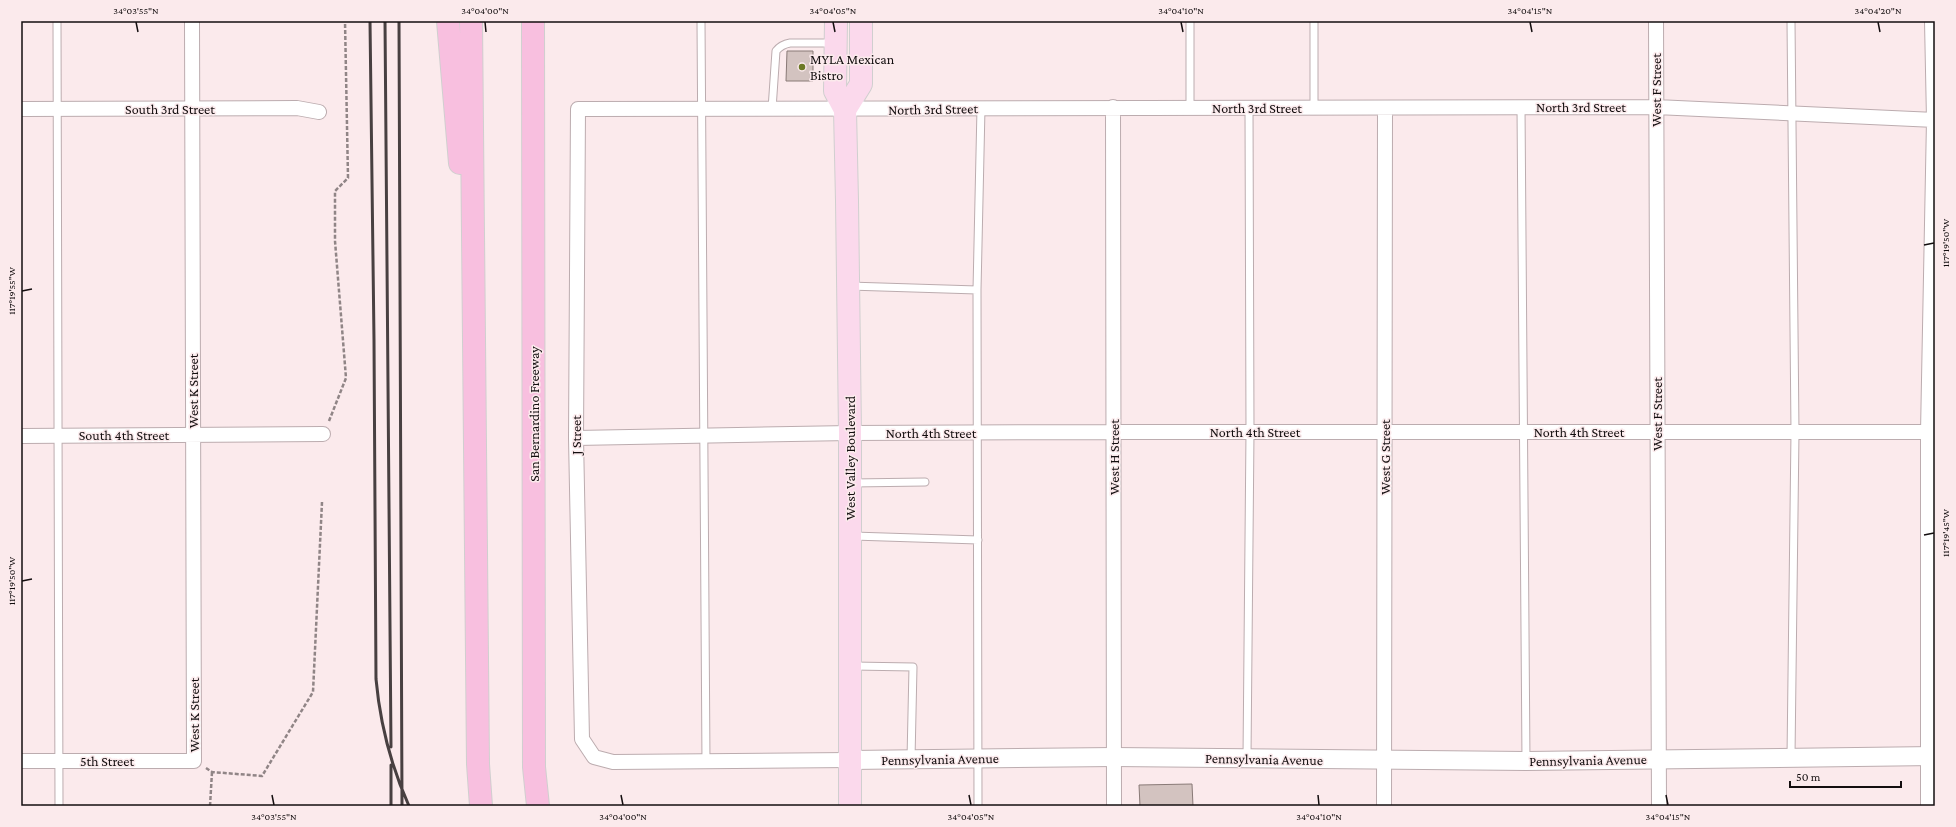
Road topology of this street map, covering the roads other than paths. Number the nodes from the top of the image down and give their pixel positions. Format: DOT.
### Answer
graph roads {
  1 [pos="57,21"];
  2 [pos="192,21"];
  3 [pos="448,21"];
  4 [pos="471,21"];
  5 [pos="533,21"];
  6 [pos="545,21"];
  7 [pos="701,21"];
  8 [pos="836,21"];
  9 [pos="861,21"];
  10 [pos="1190,21"];
  11 [pos="1314,21"];
  12 [pos="1656,21"];
  13 [pos="1791,21"];
  14 [pos="1932,21"];
  15 [pos="836,43"];
  16 [pos="534,50"];
  17 [pos="1112,107"];
  18 [pos="1521,107"];
  19 [pos="1656,107"];
  20 [pos="980,108"];
  21 [pos="1190,108"];
  22 [pos="1249,108"];
  23 [pos="1314,108"];
  24 [pos="1385,108"];
  25 [pos="21,109"];
  26 [pos="58,109"];
  27 [pos="193,109"];
  28 [pos="578,109"];
  29 [pos="701,109"];
  30 [pos="772,109"];
  31 [pos="845,110"];
  32 [pos="319,112"];
  33 [pos="1792,113"];
  34 [pos="1935,120"];
  35 [pos="848,286"];
  36 [pos="977,290"];
  37 [pos="1933,292"];
  38 [pos="475,343"];
  39 [pos="1114,432"];
  40 [pos="1250,432"];
  41 [pos="1385,432"];
  42 [pos="1524,432"];
  43 [pos="1657,432"];
  44 [pos="1795,432"];
  45 [pos="1931,432"];
  46 [pos="850,433"];
  47 [pos="977,433"];
  48 [pos="193,434"];
  49 [pos="323,434"];
  50 [pos="58,435"];
  51 [pos="21,436"];
  52 [pos="703,436"];
  53 [pos="576,438"];
  54 [pos="925,482"];
  55 [pos="850,483"];
  56 [pos="850,536"];
  57 [pos="978,540"];
  58 [pos="850,666"];
  59 [pos="1114,756"];
  60 [pos="1931,756"];
  61 [pos="594,757"];
  62 [pos="1791,757"];
  63 [pos="979,758"];
  64 [pos="911,759"];
  65 [pos="1247,759"];
  66 [pos="1659,759"];
  67 [pos="21,760"];
  68 [pos="850,760"];
  69 [pos="59,761"];
  70 [pos="194,761"];
  71 [pos="1384,761"];
  72 [pos="1526,761"];
  73 [pos="706,762"];
  74 [pos="59,806"];
  75 [pos="481,806"];
  76 [pos="538,806"];
  77 [pos="850,806"];
  78 [pos="978,806"];
  79 [pos="1114,806"];
  80 [pos="1384,806"];
  81 [pos="1659,806"];
  82 [pos="1928,806"];
  1 -- 26 [label="lane"];
  2 -- 27 [label="street, West K Street"];
  3 -- 38 [label="highway"];
  4 -- 38 [label="highway"];
  5 -- 16 [label="highway, San Bernardino Freeway"];
  6 -- 16 [label="highway"];
  7 -- 29 [label="lane"];
  8 -- 15 [label="main road, West Valley Boulevard"];
  9 -- 31 [label="main road"];
  10 -- 21 [label="lane"];
  11 -- 23 [label="lane"];
  12 -- 19 [label="street, West F Street"];
  13 -- 33 [label="lane"];
  14 -- 34 [label="street"];
  15 -- 30 [label="lane"];
  15 -- 31 [label="main road, West Valley Boulevard"];
  16 -- 76 [label="highway, San Bernardino Freeway"];
  17 -- 20 [label="street, North 3rd Street"];
  17 -- 21 [label="street, North 3rd Street"];
  17 -- 39 [label="street, West H Street"];
  18 -- 19 [label="street, North 3rd Street"];
  18 -- 24 [label="street, North 3rd Street"];
  18 -- 42 [label="lane"];
  19 -- 33 [label="street, North 3rd Street"];
  19 -- 43 [label="street, West F Street"];
  20 -- 31 [label="street, North 3rd Street"];
  20 -- 36 [label="lane"];
  21 -- 22 [label="street, North 3rd Street"];
  22 -- 23 [label="street, North 3rd Street"];
  22 -- 40 [label="lane"];
  23 -- 24 [label="street, North 3rd Street"];
  24 -- 41 [label="street, West G Street"];
  25 -- 26 [label="street, South 3rd Street"];
  26 -- 27 [label="street, South 3rd Street"];
  26 -- 50 [label="lane"];
  27 -- 32 [label="street, South 3rd Street"];
  27 -- 48 [label="street, West K Street"];
  28 -- 29 [label="street, North 3rd Street"];
  28 -- 53 [label="street, J Street"];
  29 -- 30 [label="street, North 3rd Street"];
  29 -- 52 [label="lane"];
  30 -- 31 [label="street, North 3rd Street"];
  31 -- 35 [label="main road, West Valley Boulevard"];
  33 -- 34 [label="street, North 3rd Street"];
  33 -- 44 [label="lane"];
  34 -- 37 [label="street"];
  35 -- 36 [label="lane"];
  35 -- 46 [label="main road, West Valley Boulevard"];
  36 -- 47 [label="lane"];
  37 -- 45 [label="street"];
  38 -- 75 [label="highway"];
  39 -- 40 [label="street, North 4th Street"];
  39 -- 47 [label="street, North 4th Street"];
  39 -- 59 [label="street, West H Street"];
  40 -- 41 [label="street, North 4th Street"];
  40 -- 65 [label="lane"];
  41 -- 42 [label="street, North 4th Street"];
  41 -- 71 [label="street, West G Street"];
  42 -- 43 [label="street, North 4th Street"];
  42 -- 72 [label="lane"];
  43 -- 44 [label="street, North 4th Street"];
  43 -- 66 [label="street, West F Street"];
  44 -- 45 [label="street, North 4th Street"];
  44 -- 62 [label="lane"];
  45 -- 60 [label="street"];
  46 -- 47 [label="street, North 4th Street"];
  46 -- 52 [label="street, North 4th Street"];
  46 -- 55 [label="main road, West Valley Boulevard"];
  47 -- 57 [label="lane"];
  48 -- 49 [label="street, South 4th Street"];
  48 -- 50 [label="street, South 4th Street"];
  48 -- 70 [label="street, West K Street"];
  50 -- 51 [label="street, South 4th Street"];
  50 -- 69 [label="lane"];
  52 -- 53 [label="street, North 4th Street"];
  52 -- 73 [label="lane"];
  53 -- 61 [label="street, J Street"];
  54 -- 55 [label="lane"];
  55 -- 56 [label="main road, West Valley Boulevard"];
  56 -- 57 [label="lane"];
  56 -- 58 [label="main road, West Valley Boulevard"];
  57 -- 63 [label="lane"];
  58 -- 64 [label="lane"];
  58 -- 68 [label="main road, West Valley Boulevard"];
  59 -- 63 [label="street, Pennsylvania Avenue"];
  59 -- 65 [label="street, Pennsylvania Avenue"];
  59 -- 79 [label="street, West H Street"];
  60 -- 62 [label="street, Pennsylvania Avenue"];
  60 -- 82 [label="street"];
  61 -- 73 [label="street, Pennsylvania Avenue"];
  62 -- 66 [label="street, Pennsylvania Avenue"];
  63 -- 64 [label="street, Pennsylvania Avenue"];
  63 -- 78 [label="lane"];
  64 -- 68 [label="street, Pennsylvania Avenue"];
  65 -- 71 [label="street, Pennsylvania Avenue"];
  66 -- 72 [label="street, Pennsylvania Avenue"];
  66 -- 81 [label="street, West F Street"];
  67 -- 69 [label="street, 5th Street"];
  68 -- 73 [label="street, Pennsylvania Avenue"];
  68 -- 77 [label="main road, West Valley Boulevard"];
  69 -- 70 [label="street, 5th Street"];
  69 -- 74 [label="lane"];
  71 -- 72 [label="street, Pennsylvania Avenue"];
  71 -- 80 [label="street, West G Street"];
}
